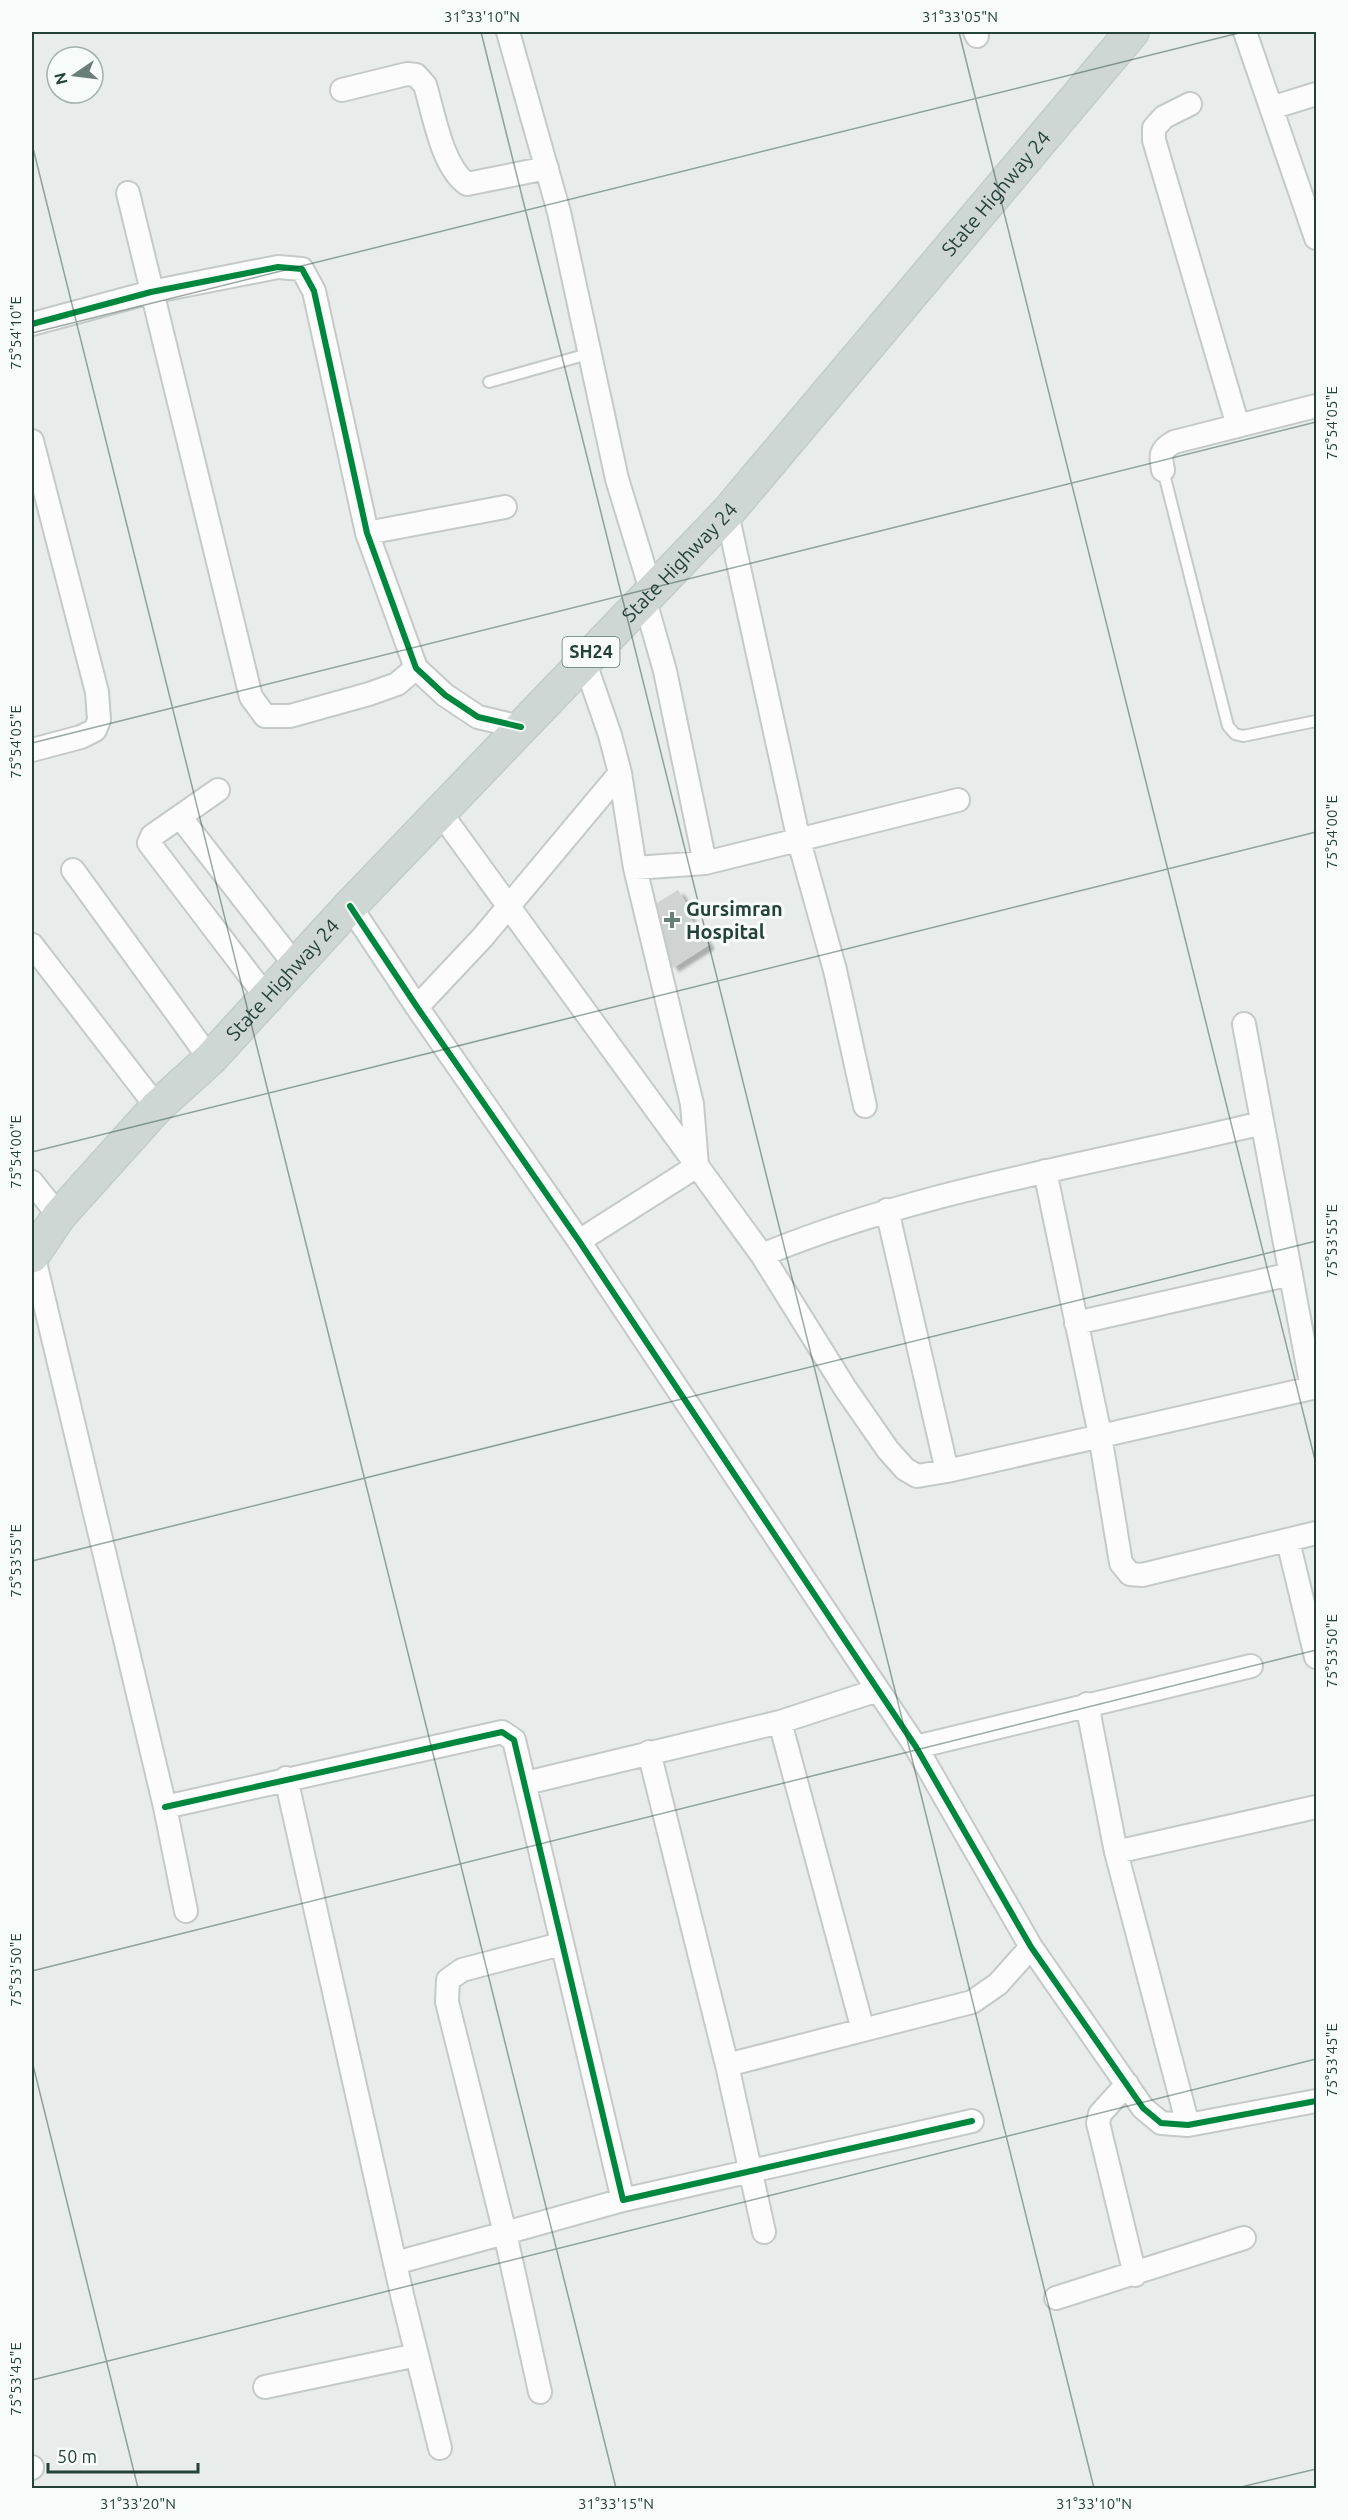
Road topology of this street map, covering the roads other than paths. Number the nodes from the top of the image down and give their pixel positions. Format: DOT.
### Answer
graph roads {
  1 [pos="508,32"];
  2 [pos="1132,32"];
  3 [pos="1245,32"];
  4 [pos="342,90"];
  5 [pos="1317,94"];
  6 [pos="1190,104"];
  7 [pos="1272,108"];
  8 [pos="547,168"];
  9 [pos="128,193"];
  10 [pos="1314,226"];
  11 [pos="151,291"];
  12 [pos="32,324"];
  13 [pos="588,354"];
  14 [pos="489,382"];
  15 [pos="1317,406"];
  16 [pos="1238,426"];
  17 [pos="32,441"];
  18 [pos="1163,470"];
  19 [pos="505,507"];
  20 [pos="727,513"];
  21 [pos="367,533"];
  22 [pos="647,594"];
  23 [pos="584,660"];
  24 [pos="416,668"];
  25 [pos="1317,721"];
  26 [pos="521,726"];
  27 [pos="32,750"];
  28 [pos="620,773"];
  29 [pos="218,790"];
  30 [pos="958,800"];
  31 [pos="440,812"];
  32 [pos="182,818"];
  33 [pos="799,841"];
  34 [pos="705,863"];
  35 [pos="635,868"];
  36 [pos="73,870"];
  37 [pos="508,905"];
  38 [pos="350,906"];
  39 [pos="32,945"];
  40 [pos="295,965"];
  41 [pos="267,998"];
  42 [pos="417,1007"];
  43 [pos="1244,1024"];
  44 [pos="210,1059"];
  45 [pos="865,1106"];
  46 [pos="157,1107"];
  47 [pos="1263,1123"];
  48 [pos="697,1166"];
  49 [pos="1045,1171"];
  50 [pos="32,1182"];
  51 [pos="887,1210"];
  52 [pos="59,1216"];
  53 [pos="579,1241"];
  54 [pos="32,1255"];
  55 [pos="762,1255"];
  56 [pos="1291,1274"];
  57 [pos="1076,1323"];
  58 [pos="1315,1394"];
  59 [pos="1100,1435"];
  60 [pos="947,1472"];
  61 [pos="1317,1533"];
  62 [pos="1288,1541"];
  63 [pos="1317,1657"];
  64 [pos="1251,1666"];
  65 [pos="878,1690"];
  66 [pos="1087,1704"];
  67 [pos="780,1722"];
  68 [pos="916,1747"];
  69 [pos="649,1752"];
  70 [pos="286,1778"];
  71 [pos="526,1783"];
  72 [pos="165,1807"];
  73 [pos="1317,1807"];
  74 [pos="1116,1852"];
  75 [pos="186,1911"];
  76 [pos="561,1944"];
  77 [pos="1031,1947"];
  78 [pos="863,2030"];
  79 [pos="727,2065"];
  80 [pos="1127,2084"];
  81 [pos="1317,2101"];
  82 [pos="972,2121"];
  83 [pos="1188,2125"];
  84 [pos="751,2173"];
  85 [pos="623,2200"];
  86 [pos="764,2232"];
  87 [pos="505,2233"];
  88 [pos="1244,2238"];
  89 [pos="395,2263"];
  90 [pos="1135,2275"];
  91 [pos="1056,2298"];
  92 [pos="417,2355"];
  93 [pos="265,2387"];
  94 [pos="540,2392"];
  95 [pos="440,2448"];
  1 -- 8 [label="street"];
  2 -- 20 [label="main road, State Highway 24 / SH24"];
  3 -- 7 [label="street"];
  4 -- 8 [label="street"];
  5 -- 7 [label="street"];
  6 -- 16 [label="street"];
  7 -- 10 [label="street"];
  8 -- 13 [label="street"];
  9 -- 11 [label="street"];
  11 -- 12 [label="street"];
  11 -- 21 [label="street"];
  11 -- 24 [label="street"];
  13 -- 14 [label="lane"];
  13 -- 22 [label="street"];
  15 -- 16 [label="street"];
  16 -- 18 [label="street"];
  17 -- 27 [label="street"];
  18 -- 25 [label="lane"];
  19 -- 21 [label="street"];
  20 -- 22 [label="main road, State Highway 24 / SH24"];
  20 -- 33 [label="street"];
  21 -- 24 [label="street"];
  22 -- 23 [label="main road, State Highway 24 / SH24"];
  22 -- 34 [label="street"];
  23 -- 26 [label="main road, State Highway 24 / SH24"];
  23 -- 28 [label="street"];
  24 -- 26 [label="street"];
  26 -- 31 [label="main road, State Highway 24 / SH24"];
  28 -- 35 [label="street"];
  28 -- 37 [label="street"];
  29 -- 32 [label="street"];
  30 -- 33 [label="street"];
  31 -- 37 [label="street"];
  31 -- 38 [label="main road, State Highway 24 / SH24"];
  32 -- 40 [label="street"];
  32 -- 41 [label="street"];
  33 -- 34 [label="street"];
  33 -- 45 [label="street"];
  34 -- 35 [label="street"];
  35 -- 48 [label="street"];
  36 -- 44 [label="street"];
  37 -- 42 [label="street"];
  37 -- 48 [label="street"];
  38 -- 40 [label="main road, State Highway 24 / SH24"];
  38 -- 42 [label="street"];
  39 -- 46 [label="street"];
  40 -- 41 [label="main road, State Highway 24 / SH24"];
  41 -- 44 [label="main road, State Highway 24 / SH24"];
  42 -- 53 [label="street"];
  43 -- 47 [label="street"];
  44 -- 46 [label="main road, State Highway 24 / SH24"];
  46 -- 52 [label="main road, State Highway 24 / SH24"];
  47 -- 49 [label="street"];
  47 -- 56 [label="street"];
  48 -- 53 [label="street"];
  48 -- 55 [label="street"];
  49 -- 51 [label="street"];
  49 -- 57 [label="street"];
  50 -- 52 [label="street"];
  51 -- 55 [label="street"];
  51 -- 60 [label="street"];
  52 -- 54 [label="main road, State Highway 24 / SH24"];
  53 -- 65 [label="street"];
  54 -- 72 [label="street"];
  55 -- 60 [label="street"];
  56 -- 57 [label="street"];
  56 -- 58 [label="street"];
  57 -- 59 [label="street"];
  58 -- 59 [label="street"];
  59 -- 60 [label="street"];
  59 -- 62 [label="street"];
  61 -- 62 [label="street"];
  62 -- 63 [label="street"];
  64 -- 66 [label="street"];
  65 -- 67 [label="street"];
  65 -- 68 [label="street"];
  66 -- 68 [label="street"];
  66 -- 74 [label="street"];
  67 -- 69 [label="street"];
  67 -- 78 [label="street"];
  68 -- 77 [label="street"];
  69 -- 71 [label="street"];
  69 -- 79 [label="street"];
  70 -- 71 [label="street"];
  70 -- 72 [label="street"];
  70 -- 89 [label="street"];
  71 -- 76 [label="street"];
  72 -- 75 [label="street"];
  73 -- 74 [label="street"];
  74 -- 83 [label="street"];
  76 -- 85 [label="street"];
  76 -- 87 [label="street"];
  77 -- 78 [label="street"];
  77 -- 80 [label="street"];
  78 -- 79 [label="street"];
  79 -- 84 [label="street"];
  80 -- 83 [label="street"];
  80 -- 90 [label="street"];
  81 -- 83 [label="street"];
  82 -- 84 [label="street"];
  84 -- 85 [label="street"];
  84 -- 86 [label="street"];
  85 -- 87 [label="street"];
  87 -- 89 [label="street"];
  87 -- 94 [label="street"];
  88 -- 90 [label="street"];
  89 -- 92 [label="street"];
  90 -- 91 [label="street"];
  92 -- 93 [label="street"];
  92 -- 95 [label="street"];
}
